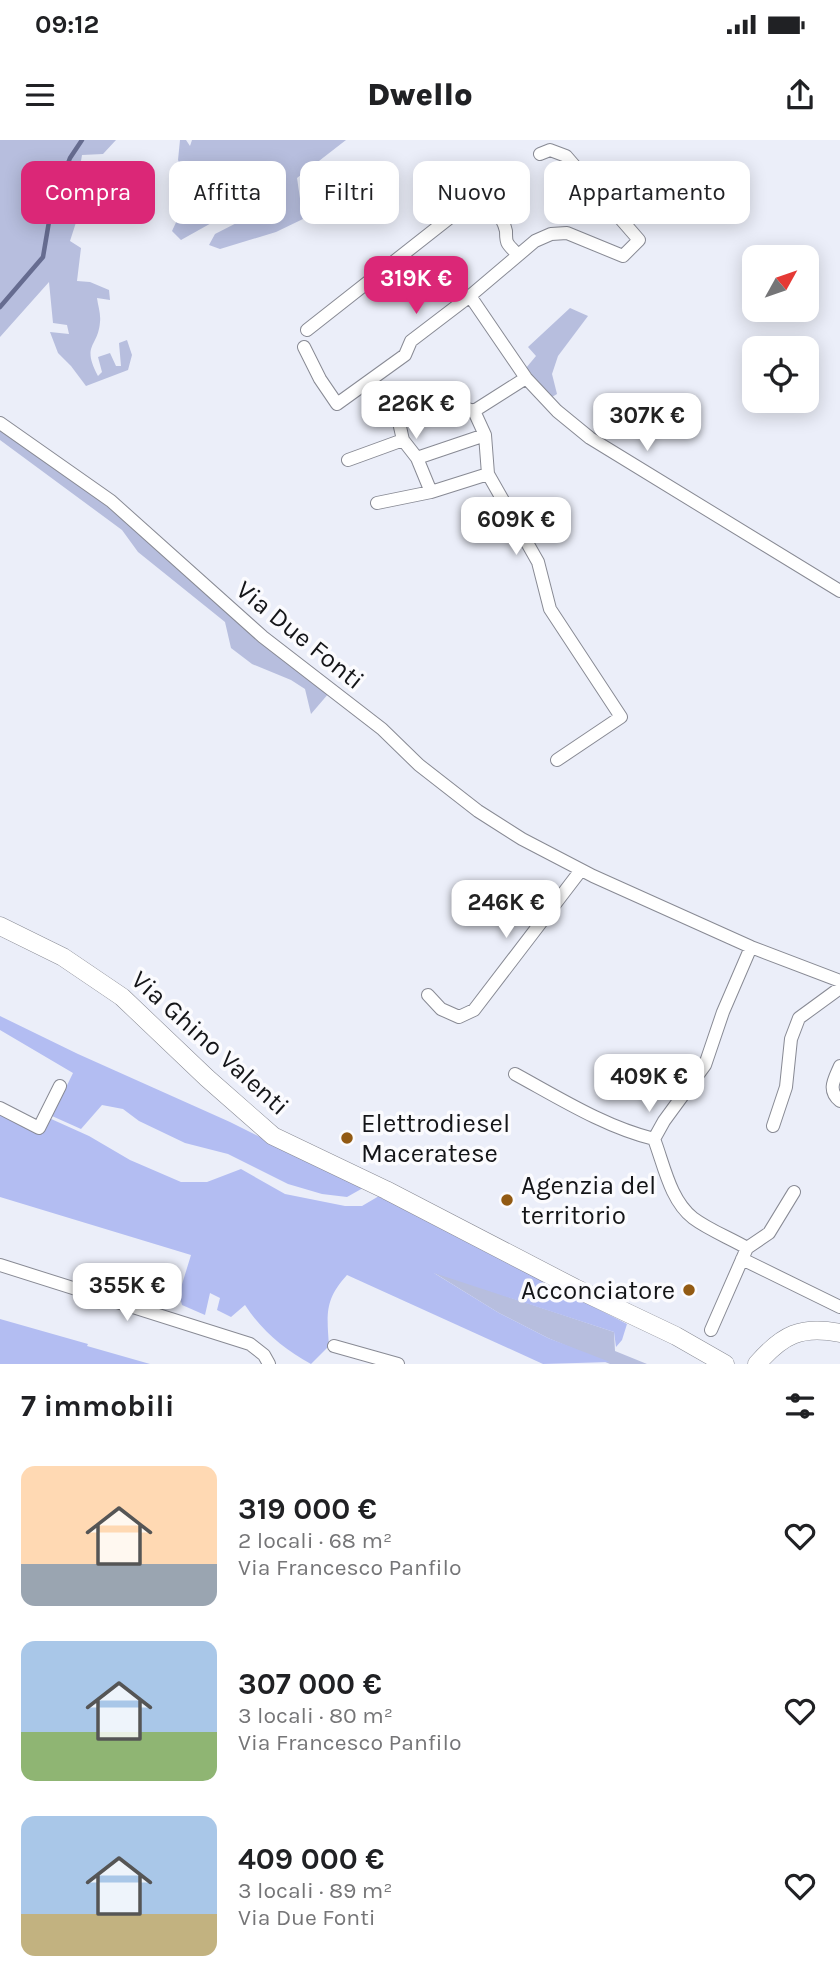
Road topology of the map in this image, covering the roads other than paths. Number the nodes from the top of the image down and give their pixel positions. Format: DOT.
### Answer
graph roads {
  1 [pos="540,155"];
  2 [pos="519,255"];
  3 [pos="470,296"];
  4 [pos="307,330"];
  5 [pos="304,347"];
  6 [pos="526,378"];
  7 [pos="474,411"];
  8 [pos="0,423"];
  9 [pos="485,435"];
  10 [pos="403,440"];
  11 [pos="417,458"];
  12 [pos="348,460"];
  13 [pos="488,474"];
  14 [pos="431,492"];
  15 [pos="377,503"];
  16 [pos="840,591"];
  17 [pos="557,760"];
  18 [pos="581,870"];
  19 [pos="0,926"];
  20 [pos="751,947"];
  21 [pos="840,981"];
  22 [pos="840,988"];
  23 [pos="428,995"];
  24 [pos="840,1066"];
  25 [pos="514,1074"];
  26 [pos="60,1086"];
  27 [pos="840,1101"];
  28 [pos="0,1108"];
  29 [pos="773,1126"];
  30 [pos="654,1139"];
  31 [pos="794,1192"];
  32 [pos="744,1254"];
  33 [pos="0,1265"];
  34 [pos="840,1307"];
  35 [pos="711,1330"];
  36 [pos="840,1333"];
  37 [pos="334,1346"];
  38 [pos="269,1364"];
  39 [pos="398,1364"];
  40 [pos="725,1364"];
  41 [pos="757,1364"];
  1 -- 2 [label="street"];
  2 -- 3 [label="street"];
  2 -- 4 [label="street"];
  3 -- 5 [label="street"];
  3 -- 6 [label="street"];
  6 -- 7 [label="street"];
  6 -- 16 [label="street"];
  7 -- 9 [label="street"];
  7 -- 10 [label="street"];
  8 -- 18 [label="street, Via Due Fonti"];
  9 -- 11 [label="street"];
  9 -- 13 [label="street"];
  10 -- 11 [label="street"];
  10 -- 12 [label="street"];
  11 -- 14 [label="street"];
  13 -- 14 [label="street"];
  13 -- 17 [label="street"];
  14 -- 15 [label="street"];
  18 -- 20 [label="street, Via Due Fonti"];
  18 -- 23 [label="street"];
  19 -- 40 [label="main road, Via Ghino Valenti"];
  20 -- 21 [label="street, Via Due Fonti"];
  20 -- 30 [label="street"];
  22 -- 29 [label="street"];
  24 -- 27 [label="street"];
  25 -- 30 [label="street"];
  26 -- 28 [label="street"];
  30 -- 32 [label="street"];
  31 -- 32 [label="street"];
  32 -- 34 [label="street"];
  32 -- 35 [label="street"];
  33 -- 38 [label="street"];
  36 -- 41 [label="main road"];
  37 -- 39 [label="street"];
}
